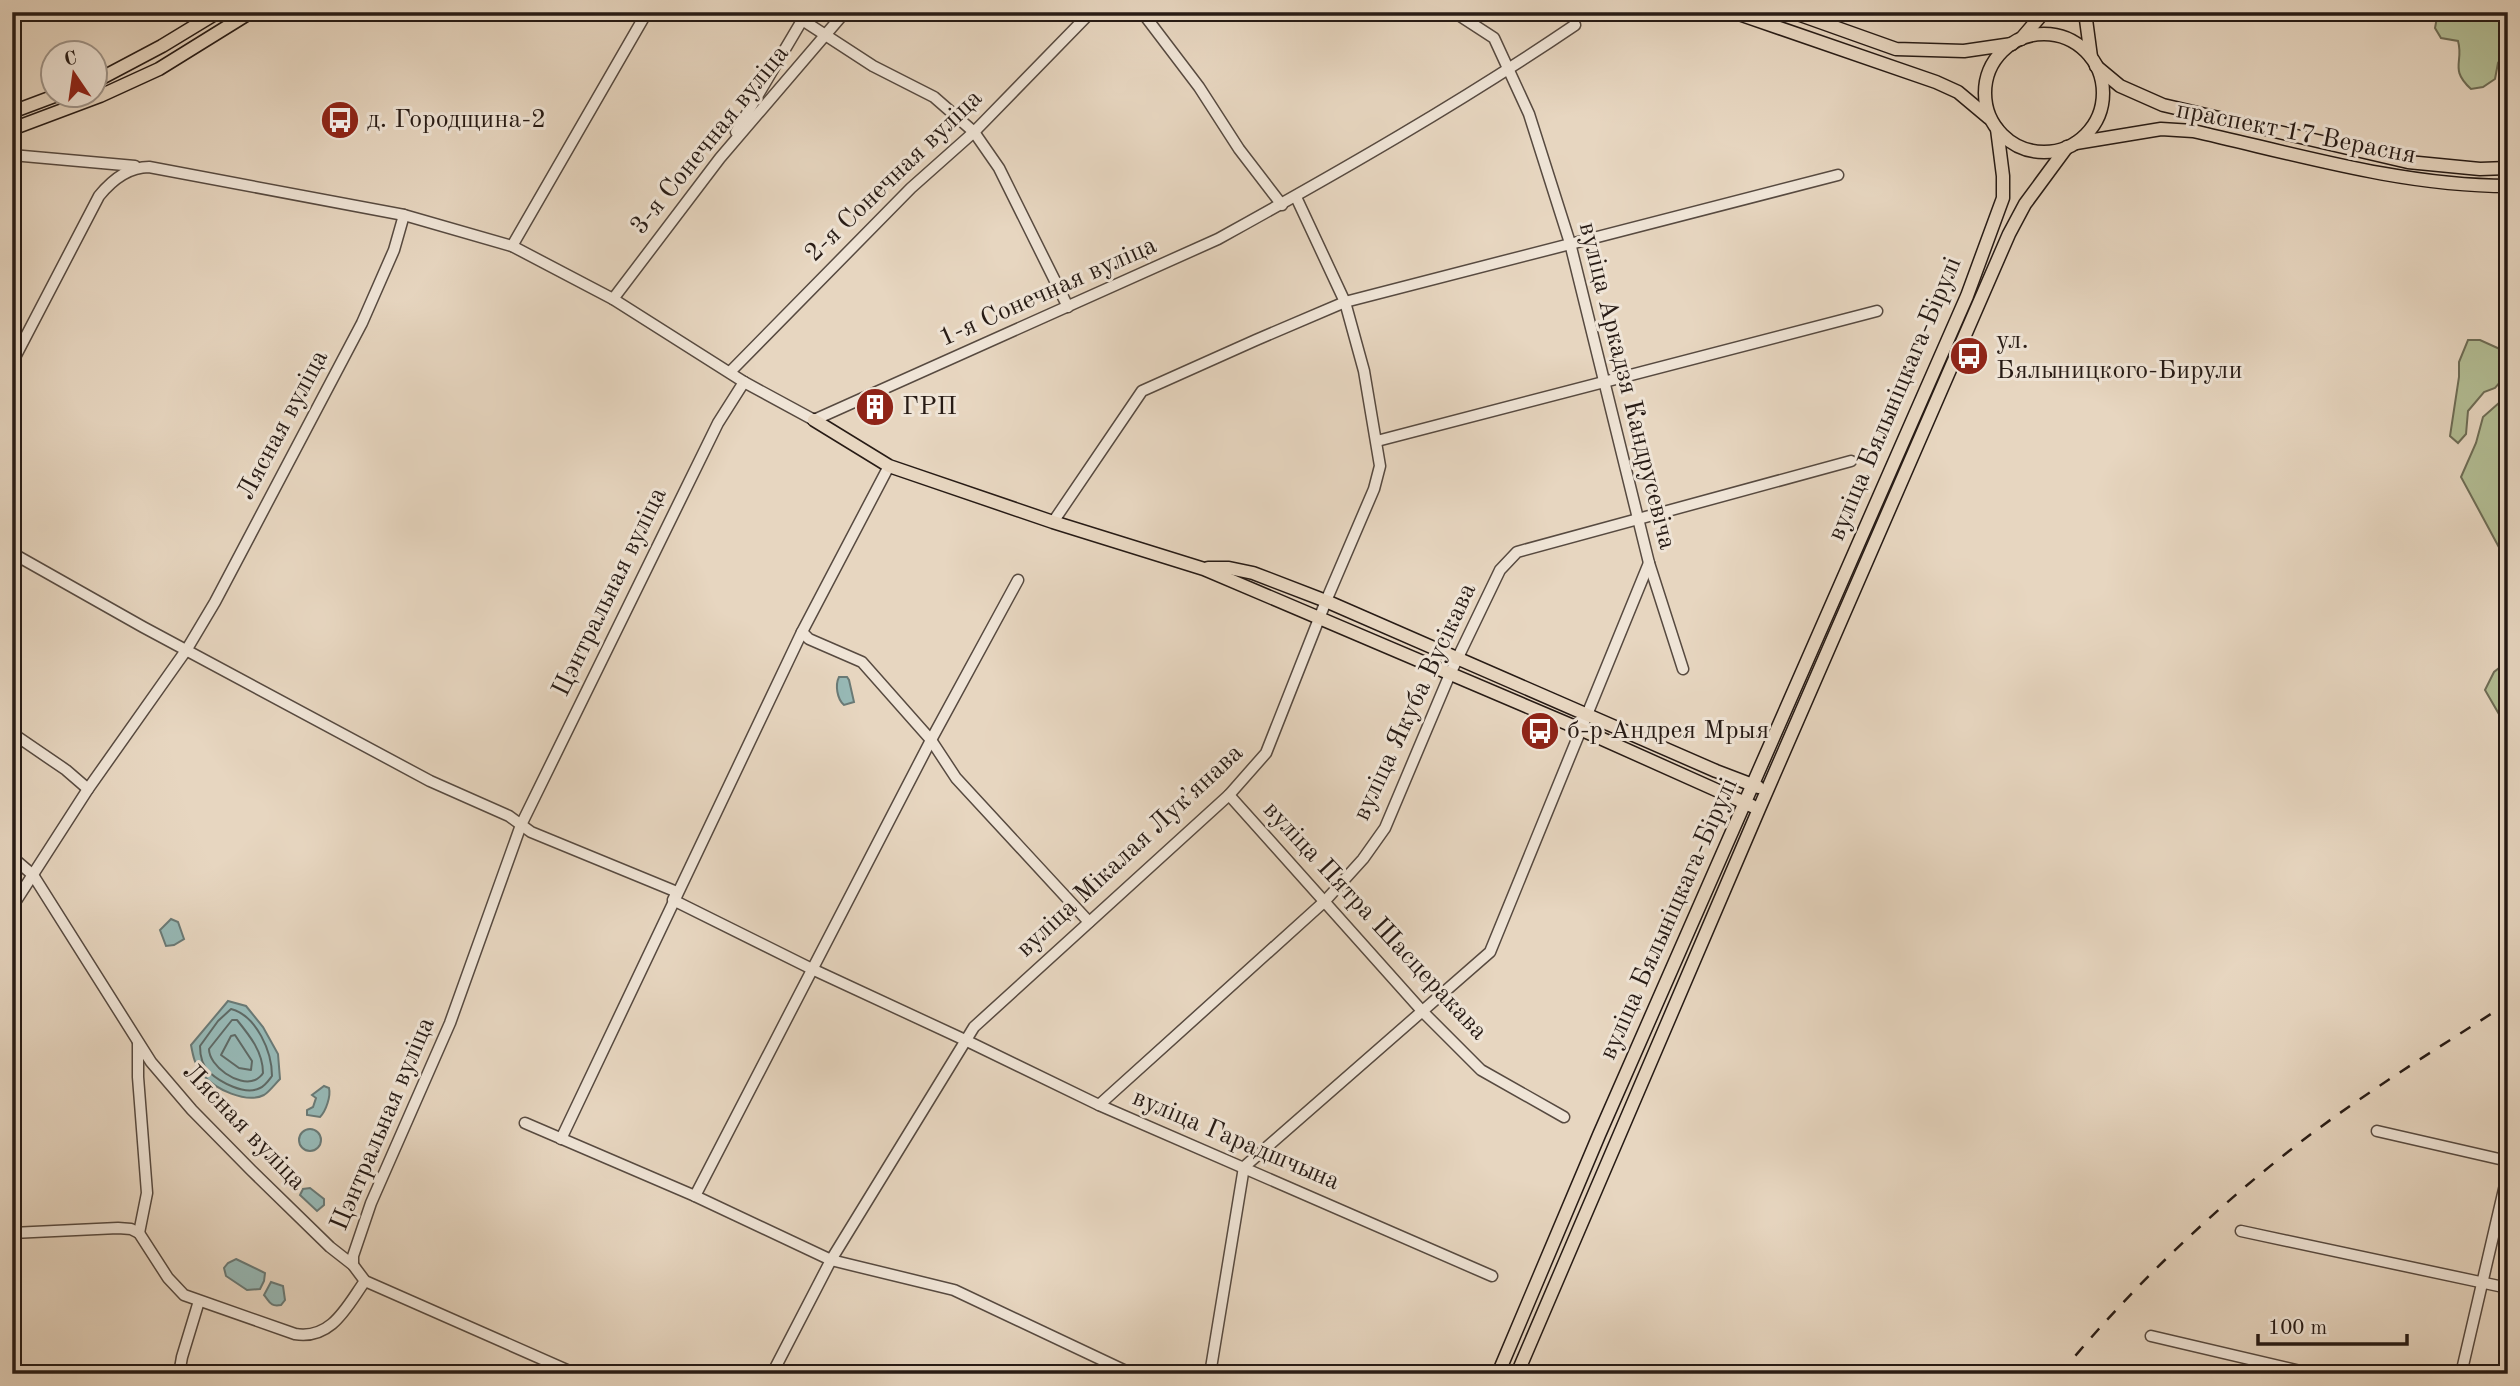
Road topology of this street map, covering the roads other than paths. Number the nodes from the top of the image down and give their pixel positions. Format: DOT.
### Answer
graph roads {
  1 [pos="218,12"];
  2 [pos="251,12"];
  3 [pos="647,12"];
  4 [pos="790,12"];
  5 [pos="845,12"];
  6 [pos="1091,12"];
  7 [pos="1142,12"];
  8 [pos="1454,12"];
  9 [pos="1733,12"];
  10 [pos="1792,12"];
  11 [pos="2044,12"];
  12 [pos="2085,12"];
  13 [pos="805,16"];
  14 [pos="1575,25"];
  15 [pos="826,35"];
  16 [pos="2017,42"];
  17 [pos="2094,62"];
  18 [pos="1510,69"];
  19 [pos="108,75"];
  20 [pos="38,102"];
  21 [pos="12,112"];
  22 [pos="1995,125"];
  23 [pos="12,129"];
  24 [pos="974,132"];
  25 [pos="2071,145"];
  26 [pos="12,155"];
  27 [pos="720,158"];
  28 [pos="142,167"];
  29 [pos="2508,168"];
  30 [pos="1838,175"];
  31 [pos="2508,186"];
  32 [pos="1296,197"];
  33 [pos="1282,205"];
  34 [pos="404,215"];
  35 [pos="1570,243"];
  36 [pos="512,246"];
  37 [pos="613,299"];
  38 [pos="1345,302"];
  39 [pos="1068,307"];
  40 [pos="1877,311"];
  41 [pos="12,363"];
  42 [pos="730,372"];
  43 [pos="744,382"];
  44 [pos="1604,382"];
  45 [pos="814,421"];
  46 [pos="1377,441"];
  47 [pos="1851,461"];
  48 [pos="889,466"];
  49 [pos="1638,517"];
  50 [pos="1053,522"];
  51 [pos="12,553"];
  52 [pos="1650,563"];
  53 [pos="1204,569"];
  54 [pos="1018,580"];
  55 [pos="1326,601"];
  56 [pos="1320,617"];
  57 [pos="802,632"];
  58 [pos="187,649"];
  59 [pos="1457,659"];
  60 [pos="1683,669"];
  61 [pos="1450,674"];
  62 [pos="1586,714"];
  63 [pos="1580,729"];
  64 [pos="12,733"];
  65 [pos="931,740"];
  66 [pos="1753,785"];
  67 [pos="88,789"];
  68 [pos="1767,791"];
  69 [pos="1229,795"];
  70 [pos="1744,803"];
  71 [pos="1759,809"];
  72 [pos="521,825"];
  73 [pos="12,857"];
  74 [pos="33,875"];
  75 [pos="675,896"];
  76 [pos="1325,901"];
  77 [pos="12,907"];
  78 [pos="1089,922"];
  79 [pos="812,969"];
  80 [pos="1423,1012"];
  81 [pos="965,1040"];
  82 [pos="138,1043"];
  83 [pos="1099,1105"];
  84 [pos="1564,1117"];
  85 [pos="524,1123"];
  86 [pos="2377,1131"];
  87 [pos="561,1139"];
  88 [pos="2508,1161"];
  89 [pos="1244,1167"];
  90 [pos="2508,1172"];
  91 [pos="695,1196"];
  92 [pos="2241,1230"];
  93 [pos="12,1233"];
  94 [pos="139,1233"];
  95 [pos="831,1260"];
  96 [pos="353,1265"];
  97 [pos="1492,1276"];
  98 [pos="365,1281"];
  99 [pos="2483,1282"];
  100 [pos="2508,1288"];
  101 [pos="199,1301"];
  102 [pos="2151,1336"];
  103 [pos="179,1374"];
  104 [pos="576,1374"];
  105 [pos="772,1374"];
  106 [pos="1132,1374"];
  107 [pos="1210,1374"];
  108 [pos="1498,1374"];
  109 [pos="1517,1374"];
  110 [pos="2313,1374"];
  111 [pos="2461,1374"];
  1 -- 19 [label="main road"];
  2 -- 23 [label="main road"];
  3 -- 36 [label="street"];
  4 -- 13 [label="street"];
  5 -- 15 [label="street, 3-я Сонечная вуліца"];
  6 -- 24 [label="street, 2-я Сонечная вуліца"];
  7 -- 33 [label="street"];
  8 -- 18 [label="street, вуліца Аркадзя Кандрусевіча"];
  9 -- 22 [label="main road"];
  10 -- 16 [label="main road"];
  11 -- 16 [label="main road"];
  12 -- 17 [label="main road"];
  13 -- 15 [label="street"];
  13 -- 27 [label="street"];
  14 -- 18 [label="street, 1-я Сонечная вуліца"];
  15 -- 24 [label="street"];
  15 -- 27 [label="street, 3-я Сонечная вуліца"];
  16 -- 17 [label="main road"];
  16 -- 22 [label="main road"];
  17 -- 25 [label="main road"];
  17 -- 29 [label="main road, праспект 17 Верасня"];
  18 -- 32 [label="street, 1-я Сонечная вуліца"];
  18 -- 35 [label="street, вуліца Аркадзя Кандрусевіча"];
  20 -- 21 [label="main road"];
  22 -- 25 [label="main road"];
  22 -- 66 [label="main road, вуліца Бялыніцкага-Бірулі"];
  24 -- 39 [label="street"];
  24 -- 42 [label="street, 2-я Сонечная вуліца"];
  25 -- 31 [label="main road, праспект 17 Верасня"];
  25 -- 68 [label="main road, вуліца Бялыніцкага-Бірулі"];
  26 -- 28 [label="street"];
  27 -- 37 [label="street, 3-я Сонечная вуліца"];
  28 -- 34 [label="street"];
  28 -- 41 [label="street"];
  30 -- 35 [label="street"];
  32 -- 33 [label="street, 1-я Сонечная вуліца"];
  32 -- 38 [label="street, вуліца Мікалая Лукʼянава"];
  33 -- 39 [label="street, 1-я Сонечная вуліца"];
  34 -- 36 [label="street"];
  34 -- 58 [label="street, Лясная вуліца"];
  35 -- 38 [label="street"];
  35 -- 44 [label="street, вуліца Аркадзя Кандрусевіча"];
  36 -- 37 [label="street"];
  37 -- 42 [label="street"];
  38 -- 46 [label="street, вуліца Мікалая Лукʼянава"];
  38 -- 50 [label="street"];
  39 -- 45 [label="street, 1-я Сонечная вуліца"];
  40 -- 44 [label="street"];
  42 -- 43 [label="street"];
  43 -- 45 [label="street"];
  43 -- 72 [label="street, Цэнтральная вуліца"];
  44 -- 46 [label="street"];
  44 -- 49 [label="street, вуліца Аркадзя Кандрусевіча"];
  45 -- 48 [label="main road"];
  46 -- 55 [label="street, вуліца Мікалая Лукʼянава"];
  47 -- 49 [label="street, вуліца Якуба Вусікава"];
  48 -- 50 [label="main road"];
  48 -- 57 [label="street"];
  49 -- 52 [label="street, вуліца Аркадзя Кандрусевіча"];
  49 -- 59 [label="street, вуліца Якуба Вусікава"];
  50 -- 53 [label="main road"];
  51 -- 58 [label="street"];
  52 -- 60 [label="street"];
  52 -- 62 [label="street, вуліца Аркадзя Кандрусевіча"];
  53 -- 55 [label="main road"];
  53 -- 56 [label="main road"];
  54 -- 65 [label="street"];
  55 -- 56 [label="street, вуліца Мікалая Лукʼянава"];
  55 -- 59 [label="main road"];
  56 -- 61 [label="main road"];
  56 -- 69 [label="street, вуліца Мікалая Лукʼянава"];
  57 -- 65 [label="street"];
  57 -- 75 [label="street"];
  58 -- 67 [label="street, Лясная вуліца"];
  58 -- 72 [label="street"];
  59 -- 61 [label="street, вуліца Якуба Вусікава"];
  59 -- 62 [label="main road"];
  61 -- 63 [label="main road"];
  61 -- 76 [label="street, вуліца Якуба Вусікава"];
  62 -- 63 [label="street, вуліца Аркадзя Кандрусевіча"];
  62 -- 66 [label="main road"];
  63 -- 70 [label="main road"];
  63 -- 80 [label="street, вуліца Аркадзя Кандрусевіча"];
  64 -- 67 [label="street"];
  65 -- 78 [label="street"];
  65 -- 79 [label="street"];
  66 -- 68 [label="main road"];
  66 -- 70 [label="main road, вуліца Бялыніцкага-Бірулі"];
  67 -- 74 [label="street, Лясная вуліца"];
  68 -- 71 [label="main road, вуліца Бялыніцкага-Бірулі"];
  69 -- 76 [label="street, вуліца Пятра Шасцеракава"];
  69 -- 78 [label="street, вуліца Мікалая Лукʼянава"];
  70 -- 71 [label="main road"];
  70 -- 108 [label="main road, вуліца Бялыніцкага-Бірулі"];
  71 -- 109 [label="main road, вуліца Бялыніцкага-Бірулі"];
  72 -- 75 [label="street"];
  72 -- 96 [label="street, Цэнтральная вуліца"];
  73 -- 74 [label="street, Лясная вуліца"];
  74 -- 77 [label="street, Лясная вуліца"];
  74 -- 82 [label="street, Лясная вуліца"];
  75 -- 79 [label="street"];
  75 -- 87 [label="street"];
  76 -- 80 [label="street, вуліца Пятра Шасцеракава"];
  76 -- 83 [label="street, вуліца Якуба Вусікава"];
  78 -- 81 [label="street, вуліца Мікалая Лукʼянава"];
  79 -- 81 [label="street"];
  79 -- 91 [label="street"];
  80 -- 84 [label="street, вуліца Пятра Шасцеракава"];
  80 -- 89 [label="street, вуліца Аркадзя Кандрусевіча"];
  81 -- 83 [label="street, вуліца Гарадшчына"];
  81 -- 95 [label="street, вуліца Мікалая Лукʼянава"];
  82 -- 94 [label="street, Лясная вуліца"];
  82 -- 96 [label="street, Лясная вуліца"];
  83 -- 89 [label="street, вуліца Гарадшчына"];
  85 -- 87 [label="street"];
  86 -- 88 [label="street"];
  87 -- 91 [label="street"];
  89 -- 97 [label="street, вуліца Гарадшчына"];
  89 -- 107 [label="street"];
  90 -- 99 [label="street"];
  91 -- 95 [label="street"];
  92 -- 99 [label="street"];
  93 -- 94 [label="street"];
  94 -- 101 [label="street"];
  95 -- 105 [label="street, вуліца Мікалая Лукʼянава"];
  95 -- 106 [label="street"];
  96 -- 98 [label="street, Цэнтральная вуліца"];
  98 -- 101 [label="street"];
  98 -- 104 [label="street, Цэнтральная вуліца"];
  99 -- 100 [label="street"];
  99 -- 111 [label="street"];
  101 -- 103 [label="street"];
  102 -- 110 [label="street"];
}
